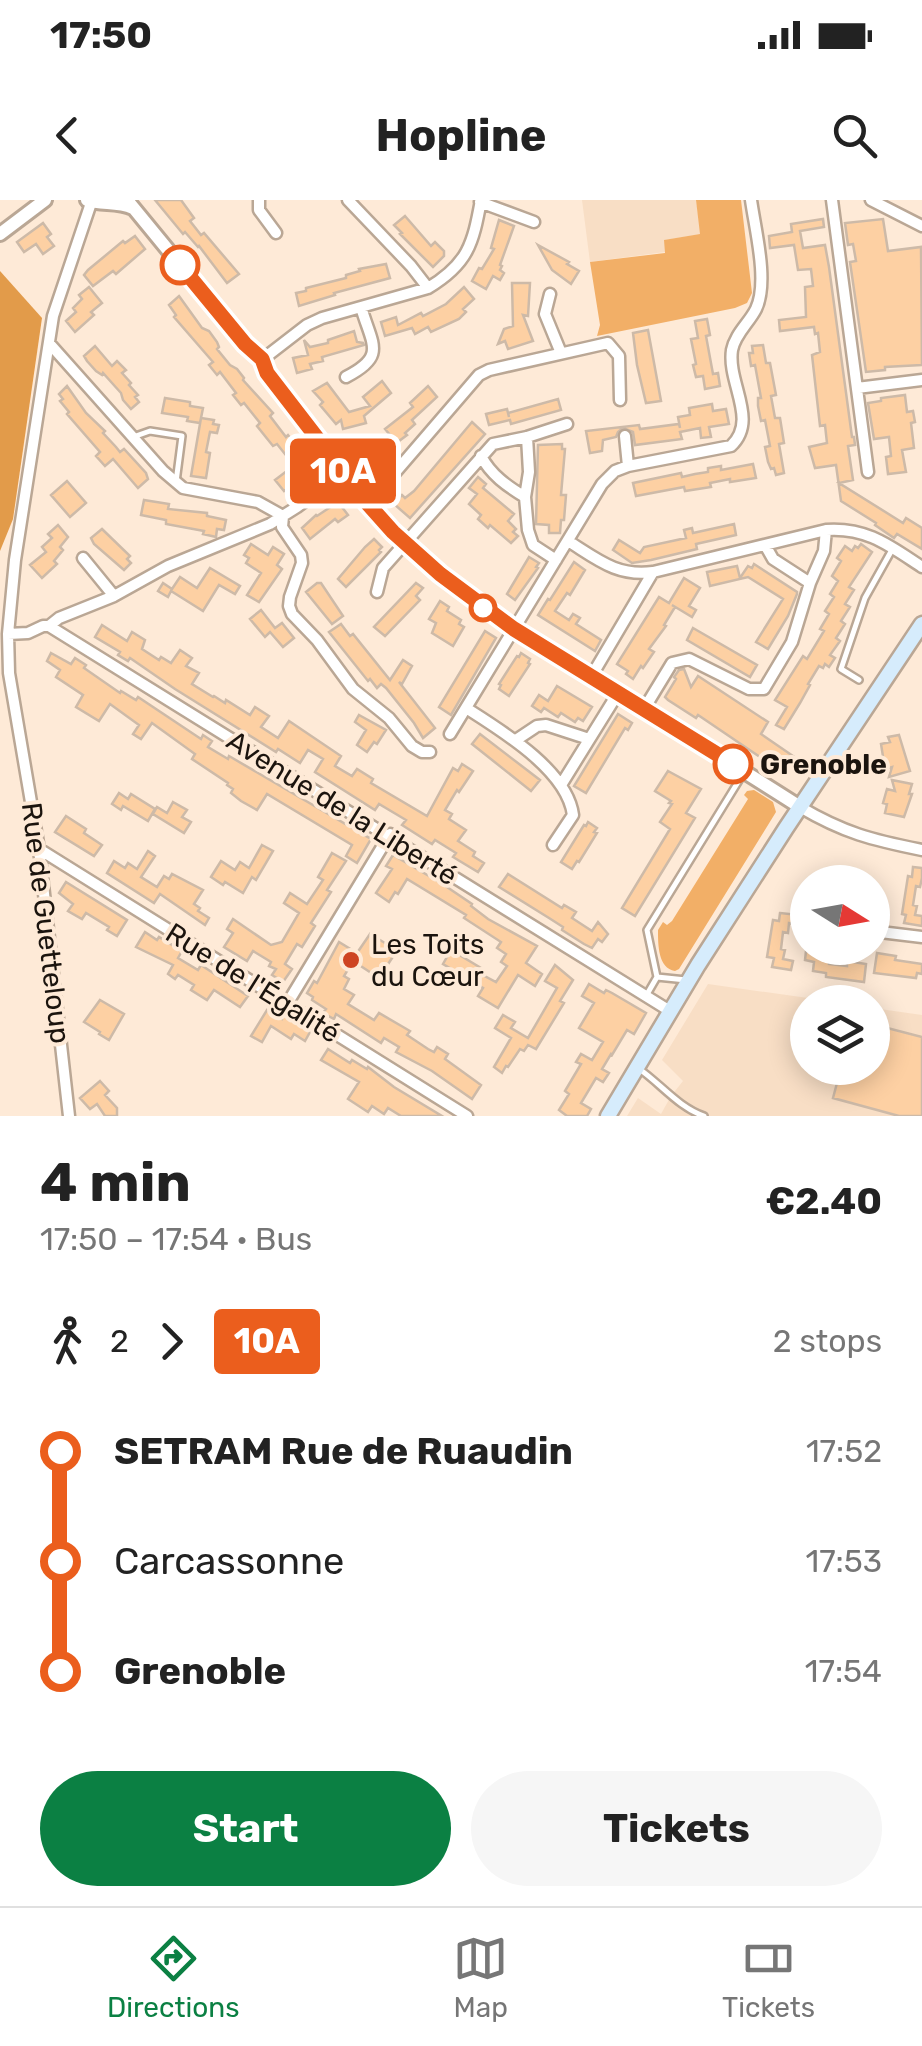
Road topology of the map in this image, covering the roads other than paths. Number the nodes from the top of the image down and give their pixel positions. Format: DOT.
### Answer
graph roads {
  1 [pos="45,200"];
  2 [pos="259,200"];
  3 [pos="348,200"];
  4 [pos="752,200"];
  5 [pos="832,200"];
  6 [pos="871,200"];
  7 [pos="90,201"];
  8 [pos="480,201"];
  9 [pos="131,204"];
  10 [pos="534,222"];
  11 [pos="922,226"];
  12 [pos="276,233"];
  13 [pos="0,234"];
  14 [pos="428,288"];
  15 [pos="550,294"];
  16 [pos="362,307"];
  17 [pos="50,343"];
  18 [pos="561,353"];
  19 [pos="262,359"];
  20 [pos="346,377"];
  21 [pos="922,380"];
  22 [pos="857,388"];
  23 [pos="620,400"];
  24 [pos="566,424"];
  25 [pos="133,436"];
  26 [pos="624,436"];
  27 [pos="528,437"];
  28 [pos="481,456"];
  29 [pos="628,466"];
  30 [pos="344,472"];
  31 [pos="868,472"];
  32 [pos="176,482"];
  33 [pos="525,497"];
  34 [pos="368,504"];
  35 [pos="283,516"];
  36 [pos="826,530"];
  37 [pos="568,541"];
  38 [pos="405,544"];
  39 [pos="765,545"];
  40 [pos="893,548"];
  41 [pos="83,558"];
  42 [pos="556,560"];
  43 [pos="922,567"];
  44 [pos="653,572"];
  45 [pos="810,583"];
  46 [pos="377,592"];
  47 [pos="114,596"];
  48 [pos="922,624"];
  49 [pos="49,626"];
  50 [pos="514,629"];
  51 [pos="8,634"];
  52 [pos="592,677"];
  53 [pos="859,680"];
  54 [pos="618,693"];
  55 [pos="466,708"];
  56 [pos="644,709"];
  57 [pos="450,734"];
  58 [pos="516,740"];
  59 [pos="590,740"];
  60 [pos="430,752"];
  61 [pos="744,771"];
  62 [pos="561,785"];
  63 [pos="800,807"];
  64 [pos="390,834"];
  65 [pos="554,846"];
  66 [pos="39,849"];
  67 [pos="922,850"];
  68 [pos="890,933"];
  69 [pos="922,937"];
  70 [pos="657,977"];
  71 [pos="689,980"];
  72 [pos="646,996"];
  73 [pos="287,1004"];
  74 [pos="670,1012"];
  75 [pos="637,1068"];
  76 [pos="68,1116"];
  77 [pos="467,1116"];
  78 [pos="608,1116"];
  79 [pos="704,1116"];
  1 -- 13 [label="street"];
  2 -- 12 [label="street"];
  3 -- 14 [label="street"];
  4 -- 29 [label="street"];
  5 -- 22 [label="street"];
  6 -- 11 [label="street"];
  7 -- 9 [label="street"];
  7 -- 17 [label="street, Rue de Guetteloup"];
  8 -- 10 [label="street"];
  8 -- 14 [label="street"];
  9 -- 19 [label="street"];
  14 -- 16 [label="street"];
  15 -- 18 [label="street"];
  16 -- 19 [label="street"];
  16 -- 20 [label="street"];
  17 -- 25 [label="street"];
  17 -- 51 [label="street, Rue de Guetteloup"];
  18 -- 23 [label="street"];
  18 -- 34 [label="street"];
  19 -- 30 [label="street"];
  21 -- 22 [label="street"];
  22 -- 31 [label="street"];
  24 -- 27 [label="street"];
  25 -- 32 [label="street"];
  25 -- 32 [label="lane"];
  26 -- 29 [label="street"];
  27 -- 28 [label="street"];
  27 -- 33 [label="street"];
  28 -- 33 [label="street"];
  28 -- 38 [label="street"];
  29 -- 37 [label="street"];
  30 -- 34 [label="street"];
  30 -- 35 [label="street"];
  32 -- 35 [label="street"];
  33 -- 42 [label="street"];
  34 -- 38 [label="street"];
  35 -- 47 [label="street"];
  35 -- 60 [label="street"];
  36 -- 39 [label="street"];
  36 -- 40 [label="street"];
  36 -- 45 [label="street"];
  37 -- 42 [label="street"];
  37 -- 44 [label="street"];
  38 -- 46 [label="street"];
  38 -- 50 [label="street"];
  39 -- 44 [label="street"];
  39 -- 45 [label="street"];
  40 -- 43 [label="street"];
  40 -- 53 [label="lane"];
  41 -- 47 [label="street"];
  42 -- 50 [label="street"];
  44 -- 52 [label="street"];
  45 -- 56 [label="street"];
  47 -- 49 [label="street"];
  48 -- 63 [label="main road"];
  49 -- 51 [label="street"];
  49 -- 64 [label="street, Avenue de la Liberté"];
  50 -- 52 [label="street"];
  50 -- 55 [label="street"];
  51 -- 66 [label="street, Rue de Guetteloup"];
  52 -- 54 [label="street"];
  54 -- 56 [label="street"];
  54 -- 59 [label="street"];
  55 -- 57 [label="street"];
  55 -- 58 [label="street"];
  56 -- 61 [label="street"];
  58 -- 59 [label="street"];
  58 -- 62 [label="street"];
  59 -- 62 [label="street"];
  61 -- 63 [label="street"];
  61 -- 70 [label="lane"];
  62 -- 65 [label="street"];
  63 -- 67 [label="street"];
  63 -- 71 [label="main road"];
  64 -- 72 [label="street, Avenue de la Liberté"];
  64 -- 73 [label="street"];
  66 -- 73 [label="street, Rue de l'Égalité"];
  66 -- 76 [label="street, Rue de Guetteloup"];
  68 -- 69 [label="street"];
  70 -- 71 [label="lane"];
  70 -- 72 [label="lane"];
  71 -- 74 [label="main road"];
  72 -- 74 [label="street, Avenue de la Liberté"];
  73 -- 77 [label="street, Rue de l'Égalité"];
  74 -- 75 [label="main road"];
  75 -- 78 [label="main road"];
  75 -- 79 [label="lane"];
}
